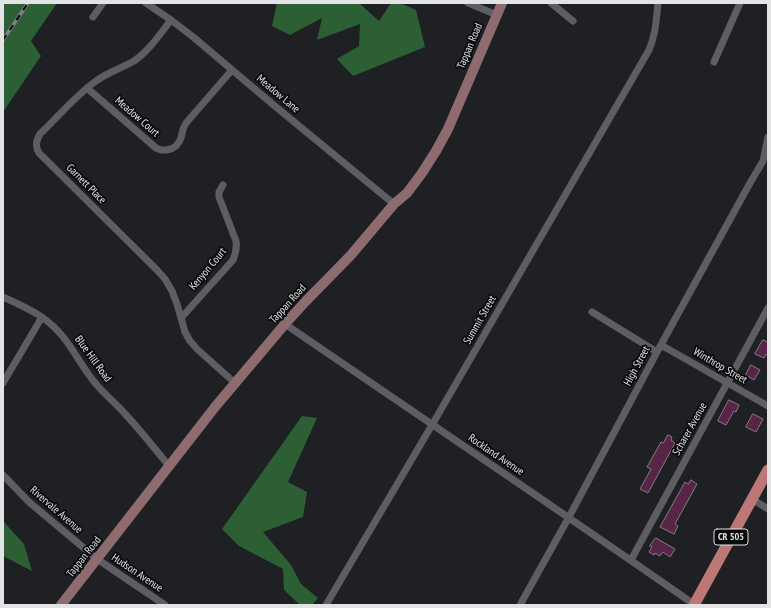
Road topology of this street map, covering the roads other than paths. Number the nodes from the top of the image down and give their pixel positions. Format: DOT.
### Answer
graph roads {
  1 [pos="103,3"];
  2 [pos="146,3"];
  3 [pos="468,3"];
  4 [pos="502,3"];
  5 [pos="551,3"];
  6 [pos="658,3"];
  7 [pos="740,3"];
  8 [pos="497,15"];
  9 [pos="93,17"];
  10 [pos="171,20"];
  11 [pos="573,21"];
  12 [pos="714,62"];
  13 [pos="232,70"];
  14 [pos="87,88"];
  15 [pos="768,137"];
  16 [pos="222,185"];
  17 [pos="394,204"];
  18 [pos="3,297"];
  19 [pos="768,308"];
  20 [pos="592,312"];
  21 [pos="42,317"];
  22 [pos="181,318"];
  23 [pos="285,324"];
  24 [pos="661,345"];
  25 [pos="657,352"];
  26 [pos="728,382"];
  27 [pos="3,383"];
  28 [pos="235,383"];
  29 [pos="768,406"];
  30 [pos="432,425"];
  31 [pos="169,466"];
  32 [pos="768,470"];
  33 [pos="3,475"];
  34 [pos="752,499"];
  35 [pos="768,509"];
  36 [pos="569,517"];
  37 [pos="97,559"];
  38 [pos="631,560"];
  39 [pos="61,605"];
  40 [pos="165,605"];
  41 [pos="326,605"];
  42 [pos="520,605"];
  43 [pos="694,605"];
  1 -- 9 [label="street"];
  2 -- 10 [label="street, Meadow Lane"];
  3 -- 8 [label="street"];
  4 -- 8 [label="street, Tappan Road"];
  5 -- 11 [label="street"];
  6 -- 30 [label="street, Summit Street"];
  7 -- 12 [label="street"];
  8 -- 17 [label="street, Tappan Road"];
  10 -- 13 [label="street, Meadow Lane"];
  10 -- 14 [label="street, Garnett Place"];
  13 -- 14 [label="street, Meadow Court"];
  13 -- 17 [label="street, Meadow Lane"];
  14 -- 22 [label="street, Garnett Place"];
  15 -- 24 [label="street, High Street"];
  16 -- 22 [label="street, Kenyon Court"];
  17 -- 23 [label="street, Tappan Road"];
  18 -- 21 [label="street, Blue Hill Road"];
  19 -- 26 [label="street, Scharer Avenue"];
  20 -- 25 [label="street"];
  21 -- 27 [label="street"];
  21 -- 31 [label="street, Blue Hill Road"];
  22 -- 28 [label="street, Garnett Place"];
  23 -- 28 [label="street, Tappan Road"];
  23 -- 30 [label="street, Rockland Avenue"];
  24 -- 25 [label="street, High Street"];
  24 -- 26 [label="street, Winthrop Street"];
  25 -- 36 [label="street, High Street"];
  26 -- 29 [label="street, Winthrop Street"];
  26 -- 38 [label="street, Scharer Avenue"];
  28 -- 31 [label="street, Tappan Road"];
  30 -- 36 [label="street, Rockland Avenue"];
  30 -- 41 [label="street, Summit Street"];
  31 -- 37 [label="street, Tappan Road"];
  32 -- 34 [label="main road, CR 505"];
  33 -- 37 [label="street, Rivervale Avenue"];
  34 -- 35 [label="street"];
  34 -- 43 [label="main road, CR 505"];
  36 -- 38 [label="street, Rockland Avenue"];
  36 -- 42 [label="street, High Street"];
  37 -- 39 [label="street, Tappan Road"];
  37 -- 40 [label="street, Hudson Avenue"];
  38 -- 43 [label="street, Rockland Avenue"];
}
